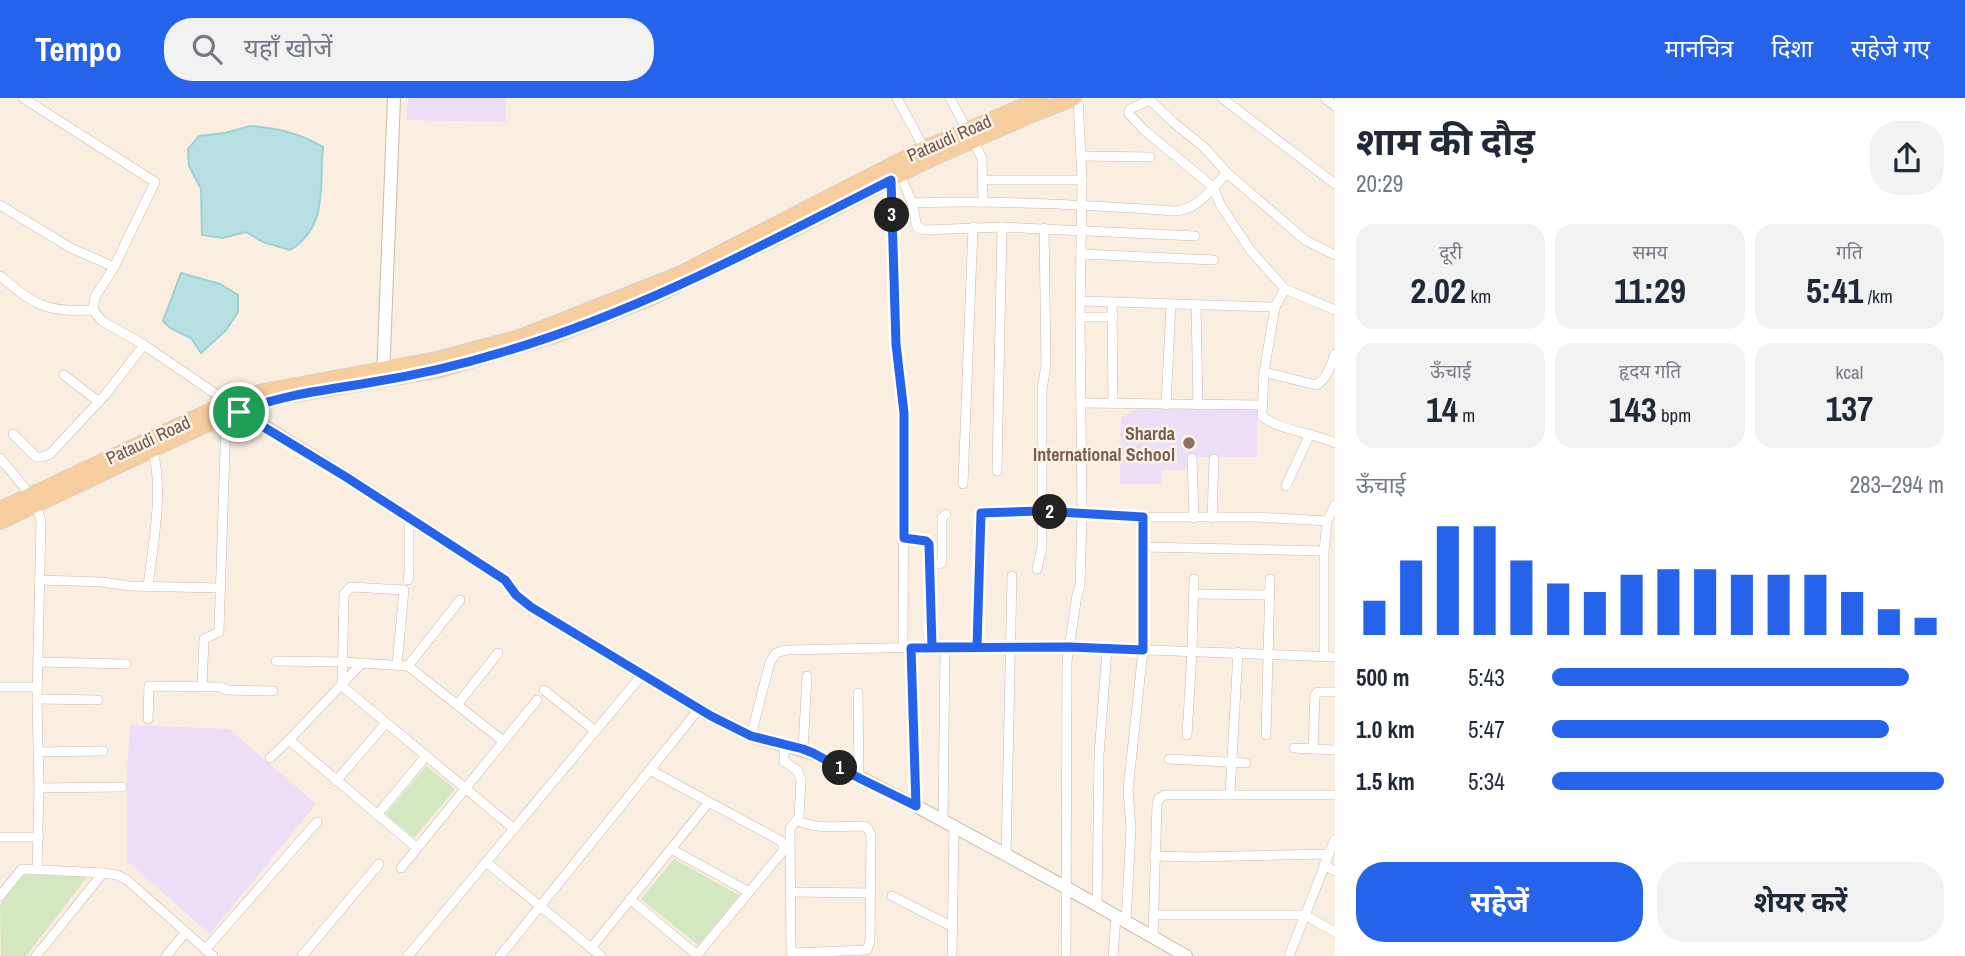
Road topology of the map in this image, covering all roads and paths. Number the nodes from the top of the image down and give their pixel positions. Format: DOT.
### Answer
graph roads {
  1 [pos="23,98"];
  2 [pos="394,98"];
  3 [pos="897,98"];
  4 [pos="950,98"];
  5 [pos="1041,98"];
  6 [pos="1076,98"];
  7 [pos="1222,98"];
  8 [pos="1325,98"];
  9 [pos="1149,99"];
  10 [pos="1335,106"];
  11 [pos="971,135"];
  12 [pos="925,148"];
  13 [pos="1081,156"];
  14 [pos="1150,157"];
  15 [pos="1227,173"];
  16 [pos="896,177"];
  17 [pos="983,180"];
  18 [pos="1082,180"];
  19 [pos="1335,184"];
  20 [pos="1213,187"];
  21 [pos="983,202"];
  22 [pos="912,203"];
  23 [pos="0,205"];
  24 [pos="1080,205"];
  25 [pos="973,227"];
  26 [pos="1002,227"];
  27 [pos="1044,228"];
  28 [pos="1080,230"];
  29 [pos="1195,236"];
  30 [pos="1081,254"];
  31 [pos="1335,255"];
  32 [pos="721,259"];
  33 [pos="1214,260"];
  34 [pos="114,267"];
  35 [pos="1,280"];
  36 [pos="1285,289"];
  37 [pos="1081,301"];
  38 [pos="1112,302"];
  39 [pos="1171,304"];
  40 [pos="1196,305"];
  41 [pos="1275,307"];
  42 [pos="93,310"];
  43 [pos="1335,310"];
  44 [pos="1080,317"];
  45 [pos="1113,317"];
  46 [pos="144,345"];
  47 [pos="1335,354"];
  48 [pos="1265,372"];
  49 [pos="383,374"];
  50 [pos="64,375"];
  51 [pos="99,402"];
  52 [pos="1081,403"];
  53 [pos="1113,404"];
  54 [pos="1166,405"];
  55 [pos="1198,405"];
  56 [pos="1262,405"];
  57 [pos="231,410"];
  58 [pos="13,434"];
  59 [pos="1310,434"];
  60 [pos="1335,443"];
  61 [pos="151,445"];
  62 [pos="0,458"];
  63 [pos="1192,458"];
  64 [pos="1214,459"];
  65 [pos="997,471"];
  66 [pos="963,484"];
  67 [pos="1286,486"];
  68 [pos="32,500"];
  69 [pos="1335,505"];
  70 [pos="0,509"];
  71 [pos="1041,511"];
  72 [pos="946,514"];
  73 [pos="1082,515"];
  74 [pos="1143,517"];
  75 [pos="409,518"];
  76 [pos="1194,518"];
  77 [pos="1212,518"];
  78 [pos="1327,521"];
  79 [pos="0,522"];
  80 [pos="904,538"];
  81 [pos="1143,547"];
  82 [pos="1324,551"];
  83 [pos="931,567"];
  84 [pos="1037,569"];
  85 [pos="1012,576"];
  86 [pos="1194,579"];
  87 [pos="1270,579"];
  88 [pos="40,580"];
  89 [pos="408,580"];
  90 [pos="148,586"];
  91 [pos="220,588"];
  92 [pos="1194,594"];
  93 [pos="1270,595"];
  94 [pos="460,600"];
  95 [pos="932,647"];
  96 [pos="945,647"];
  97 [pos="977,647"];
  98 [pos="1070,647"];
  99 [pos="907,648"];
  100 [pos="1010,648"];
  101 [pos="1107,649"];
  102 [pos="1143,650"];
  103 [pos="1192,651"];
  104 [pos="1238,652"];
  105 [pos="498,653"];
  106 [pos="1267,653"];
  107 [pos="1324,656"];
  108 [pos="1335,657"];
  109 [pos="276,661"];
  110 [pos="38,662"];
  111 [pos="343,662"];
  112 [pos="126,663"];
  113 [pos="362,663"];
  114 [pos="397,665"];
  115 [pos="408,666"];
  116 [pos="642,675"];
  117 [pos="807,676"];
  118 [pos="342,686"];
  119 [pos="0,687"];
  120 [pos="202,687"];
  121 [pos="37,688"];
  122 [pos="544,690"];
  123 [pos="273,691"];
  124 [pos="1335,692"];
  125 [pos="858,693"];
  126 [pos="37,699"];
  127 [pos="98,700"];
  128 [pos="537,700"];
  129 [pos="457,705"];
  130 [pos="699,709"];
  131 [pos="148,719"];
  132 [pos="386,723"];
  133 [pos="594,730"];
  134 [pos="1187,735"];
  135 [pos="751,736"];
  136 [pos="1266,736"];
  137 [pos="289,740"];
  138 [pos="503,741"];
  139 [pos="784,746"];
  140 [pos="1294,748"];
  141 [pos="803,749"];
  142 [pos="1313,749"];
  143 [pos="1335,750"];
  144 [pos="103,751"];
  145 [pos="38,752"];
  146 [pos="426,756"];
  147 [pos="270,758"];
  148 [pos="1169,760"];
  149 [pos="1232,762"];
  150 [pos="1246,763"];
  151 [pos="650,770"];
  152 [pos="859,778"];
  153 [pos="336,781"];
  154 [pos="122,787"];
  155 [pos="39,788"];
  156 [pos="464,788"];
  157 [pos="1230,795"];
  158 [pos="1335,795"];
  159 [pos="709,802"];
  160 [pos="916,806"];
  161 [pos="377,815"];
  162 [pos="797,820"];
  163 [pos="317,822"];
  164 [pos="949,824"];
  165 [pos="513,828"];
  166 [pos="0,836"];
  167 [pos="39,837"];
  168 [pos="1335,839"];
  169 [pos="416,847"];
  170 [pos="671,849"];
  171 [pos="1329,854"];
  172 [pos="1006,856"];
  173 [pos="1154,856"];
  174 [pos="486,862"];
  175 [pos="379,864"];
  176 [pos="1324,865"];
  177 [pos="401,868"];
  178 [pos="37,870"];
  179 [pos="1335,871"];
  180 [pos="103,873"];
  181 [pos="1067,888"];
  182 [pos="749,892"];
  183 [pos="791,892"];
  184 [pos="871,894"];
  185 [pos="0,896"];
  186 [pos="892,897"];
  187 [pos="630,899"];
  188 [pos="1097,905"];
  189 [pos="541,907"];
  190 [pos="1153,915"];
  191 [pos="1305,915"];
  192 [pos="1121,920"];
  193 [pos="953,927"];
  194 [pos="1335,932"];
  195 [pos="185,933"];
  196 [pos="1153,937"];
  197 [pos="591,948"];
  198 [pos="1169,951"];
  199 [pos="209,953"];
  200 [pos="502,955"];
  201 [pos="696,955"];
  202 [pos="36,956"];
  203 [pos="166,956"];
  204 [pos="302,956"];
  205 [pos="408,956"];
  206 [pos="601,956"];
  207 [pos="952,956"];
  208 [pos="1066,956"];
  209 [pos="1113,956"];
  210 [pos="1186,956"];
  211 [pos="1289,956"];
  1 -- 34 [label="street"];
  2 -- 49 [label="street"];
  3 -- 12 [label="street"];
  4 -- 11 [label="street"];
  5 -- 11 [label="main road, Pataudi Road"];
  6 -- 11 [label="main road"];
  6 -- 13 [label="street"];
  7 -- 19 [label="street"];
  8 -- 10 [label="street"];
  9 -- 15 [label="street"];
  9 -- 20 [label="street"];
  11 -- 12 [label="main road, Pataudi Road"];
  11 -- 16 [label="main road"];
  11 -- 17 [label="street"];
  12 -- 32 [label="main road, Pataudi Road"];
  13 -- 14 [label="street"];
  13 -- 18 [label="street"];
  15 -- 20 [label="street"];
  15 -- 31 [label="street"];
  16 -- 22 [label="street"];
  16 -- 32 [label="main road"];
  16 -- 80 [label="street"];
  17 -- 18 [label="street"];
  17 -- 21 [label="street"];
  18 -- 24 [label="street"];
  20 -- 24 [label="street"];
  20 -- 36 [label="street"];
  21 -- 22 [label="street"];
  21 -- 24 [label="street"];
  22 -- 25 [label="street"];
  23 -- 34 [label="street"];
  24 -- 28 [label="street"];
  25 -- 26 [label="street"];
  25 -- 66 [label="street"];
  26 -- 27 [label="street"];
  26 -- 65 [label="street"];
  27 -- 28 [label="street"];
  27 -- 71 [label="street"];
  28 -- 29 [label="street"];
  28 -- 30 [label="street"];
  30 -- 33 [label="street"];
  30 -- 37 [label="street"];
  32 -- 49 [label="main road"];
  34 -- 42 [label="street"];
  35 -- 42 [label="street"];
  36 -- 41 [label="street"];
  36 -- 43 [label="street"];
  37 -- 38 [label="street"];
  37 -- 44 [label="street"];
  38 -- 39 [label="street"];
  38 -- 45 [label="street"];
  39 -- 40 [label="street"];
  39 -- 54 [label="street"];
  40 -- 41 [label="street"];
  40 -- 55 [label="street"];
  41 -- 48 [label="street"];
  42 -- 46 [label="street"];
  44 -- 45 [label="street"];
  44 -- 52 [label="street"];
  45 -- 53 [label="street"];
  46 -- 51 [label="street"];
  46 -- 57 [label="street"];
  47 -- 48 [label="street"];
  48 -- 56 [label="street"];
  49 -- 57 [label="main road"];
  50 -- 51 [label="street"];
  51 -- 58 [label="street"];
  52 -- 53 [label="street"];
  52 -- 73 [label="street"];
  53 -- 54 [label="street"];
  54 -- 55 [label="street"];
  55 -- 56 [label="street"];
  56 -- 59 [label="street"];
  57 -- 61 [label="main road"];
  57 -- 75 [label="street"];
  57 -- 91 [label="street"];
  59 -- 60 [label="street"];
  59 -- 67 [label="street"];
  61 -- 68 [label="main road"];
  61 -- 90 [label="street"];
  62 -- 68 [label="street"];
  63 -- 76 [label="street"];
  64 -- 77 [label="street"];
  68 -- 70 [label="main road"];
  68 -- 79 [label="main road"];
  68 -- 88 [label="street"];
  69 -- 78 [label="street"];
  71 -- 73 [label="street"];
  71 -- 84 [label="street"];
  71 -- 97 [label="street"];
  72 -- 83 [label="street"];
  73 -- 74 [label="street"];
  73 -- 98 [label="street"];
  74 -- 76 [label="street"];
  74 -- 81 [label="street"];
  75 -- 89 [label="street"];
  75 -- 116 [label="street"];
  76 -- 77 [label="street"];
  77 -- 78 [label="street"];
  78 -- 82 [label="street"];
  80 -- 83 [label="street"];
  80 -- 99 [label="street"];
  81 -- 82 [label="street"];
  81 -- 102 [label="street"];
  82 -- 107 [label="street"];
  83 -- 95 [label="street"];
  85 -- 100 [label="street"];
  86 -- 92 [label="street"];
  87 -- 93 [label="street"];
  88 -- 90 [label="street"];
  88 -- 110 [label="street"];
  90 -- 91 [label="street"];
  91 -- 120 [label="street"];
  92 -- 93 [label="street"];
  92 -- 103 [label="street"];
  93 -- 106 [label="street"];
  94 -- 115 [label="street"];
  95 -- 96 [label="street"];
  95 -- 99 [label="street"];
  96 -- 97 [label="street"];
  96 -- 164 [label="street"];
  97 -- 100 [label="street"];
  98 -- 100 [label="street"];
  98 -- 101 [label="street"];
  98 -- 181 [label="street"];
  99 -- 135 [label="street"];
  99 -- 160 [label="street"];
  100 -- 172 [label="street"];
  101 -- 102 [label="street"];
  101 -- 188 [label="street"];
  102 -- 103 [label="street"];
  102 -- 192 [label="street"];
  103 -- 104 [label="street"];
  103 -- 134 [label="street"];
  104 -- 106 [label="street"];
  104 -- 149 [label="street"];
  105 -- 129 [label="street"];
  106 -- 107 [label="street"];
  106 -- 136 [label="street"];
  107 -- 108 [label="street"];
  109 -- 111 [label="street"];
  110 -- 112 [label="street"];
  110 -- 121 [label="street"];
  111 -- 113 [label="street"];
  111 -- 114 [label="street"];
  111 -- 118 [label="street"];
  113 -- 114 [label="street"];
  113 -- 118 [label="street"];
  114 -- 115 [label="street"];
  115 -- 129 [label="street"];
  116 -- 130 [label="street"];
  116 -- 133 [label="street"];
  117 -- 141 [label="street"];
  118 -- 132 [label="street"];
  118 -- 137 [label="street"];
  119 -- 121 [label="street"];
  120 -- 123 [label="street"];
  120 -- 131 [label="street"];
  121 -- 126 [label="street"];
  122 -- 133 [label="street"];
  124 -- 142 [label="street"];
  125 -- 152 [label="street"];
  126 -- 127 [label="street"];
  126 -- 145 [label="street"];
  128 -- 138 [label="street"];
  129 -- 138 [label="street"];
  130 -- 135 [label="street"];
  130 -- 151 [label="street"];
  132 -- 146 [label="street"];
  132 -- 153 [label="street"];
  133 -- 165 [label="street"];
  135 -- 139 [label="street"];
  137 -- 147 [label="street"];
  137 -- 153 [label="street"];
  138 -- 156 [label="street"];
  139 -- 141 [label="street"];
  139 -- 162 [label="street"];
  140 -- 142 [label="street"];
  141 -- 152 [label="street"];
  142 -- 143 [label="street"];
  144 -- 145 [label="street"];
  145 -- 155 [label="street"];
  146 -- 156 [label="street"];
  146 -- 161 [label="street"];
  148 -- 149 [label="street"];
  149 -- 150 [label="street"];
  149 -- 157 [label="street"];
  151 -- 159 [label="street"];
  151 -- 189 [label="street"];
  152 -- 160 [label="street"];
  153 -- 161 [label="street"];
  154 -- 155 [label="street"];
  155 -- 167 [label="street"];
  156 -- 165 [label="street"];
  156 -- 169 [label="street"];
  157 -- 158 [label="street"];
  157 -- 173 [label="street"];
  159 -- 170 [label="street"];
  159 -- 182 [label="street"];
  160 -- 164 [label="street"];
  161 -- 169 [label="street"];
  162 -- 183 [label="street"];
  162 -- 184 [label="street"];
  163 -- 199 [label="street"];
  164 -- 172 [label="street"];
  164 -- 193 [label="street"];
  165 -- 174 [label="street"];
  166 -- 167 [label="street"];
  167 -- 178 [label="street"];
  168 -- 171 [label="street"];
  169 -- 177 [label="street"];
  170 -- 182 [label="street"];
  170 -- 187 [label="street"];
  171 -- 173 [label="street"];
  171 -- 176 [label="street"];
  172 -- 181 [label="street"];
  173 -- 190 [label="street"];
  174 -- 189 [label="street"];
  174 -- 205 [label="street"];
  175 -- 204 [label="street"];
  176 -- 179 [label="street"];
  176 -- 191 [label="street"];
  178 -- 180 [label="street"];
  178 -- 185 [label="street"];
  180 -- 195 [label="street"];
  180 -- 202 [label="street"];
  181 -- 188 [label="street"];
  181 -- 208 [label="street"];
  182 -- 201 [label="street"];
  183 -- 184 [label="street"];
  183 -- 184 [label="street"];
  186 -- 193 [label="street"];
  187 -- 197 [label="street"];
  187 -- 201 [label="street"];
  188 -- 192 [label="street"];
  189 -- 197 [label="street"];
  189 -- 200 [label="street"];
  190 -- 191 [label="street"];
  190 -- 196 [label="street"];
  191 -- 194 [label="street"];
  191 -- 211 [label="street"];
  192 -- 196 [label="street"];
  192 -- 209 [label="street"];
  193 -- 207 [label="street"];
  195 -- 199 [label="street"];
  195 -- 203 [label="street"];
  196 -- 198 [label="street"];
  197 -- 206 [label="street"];
  198 -- 210 [label="street"];
}
